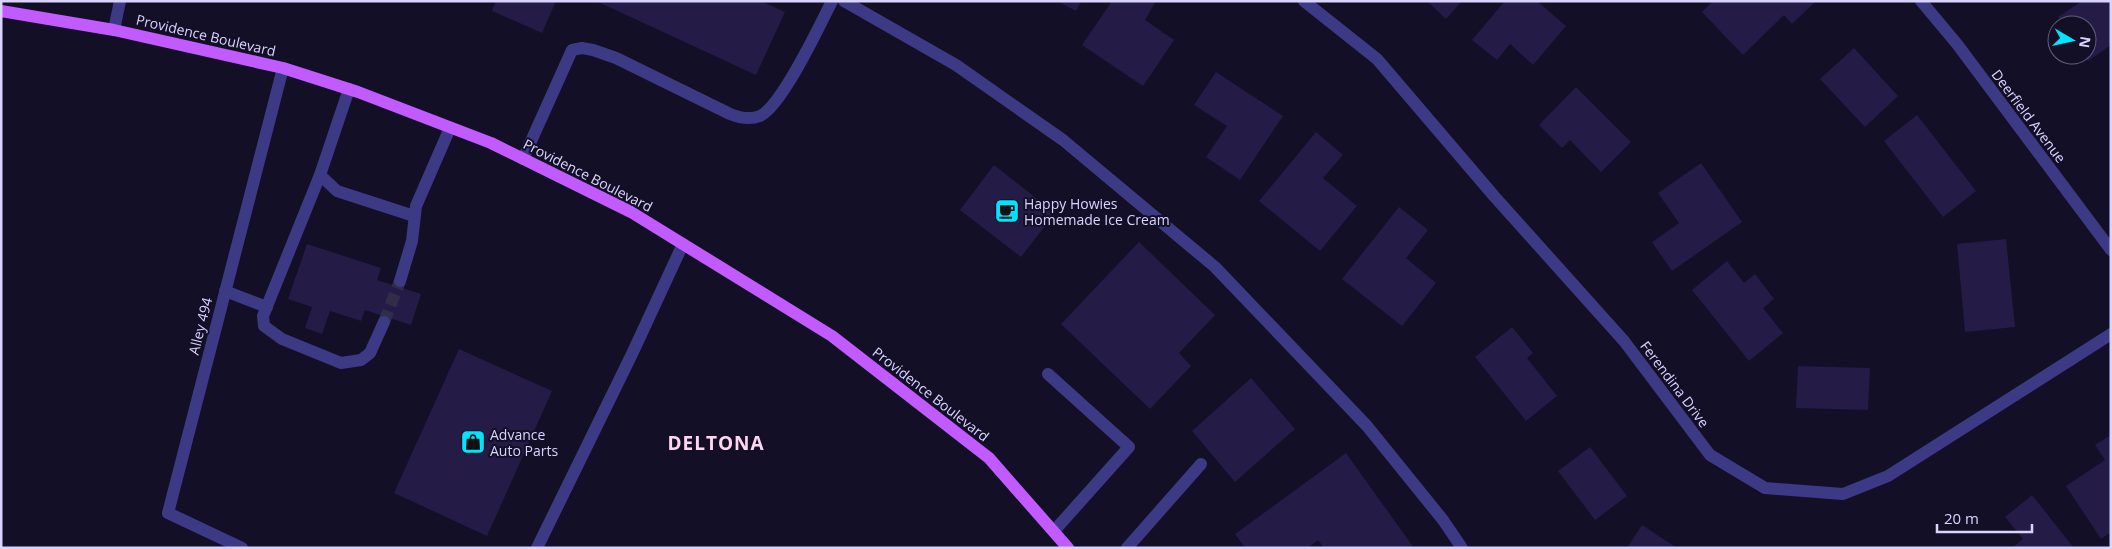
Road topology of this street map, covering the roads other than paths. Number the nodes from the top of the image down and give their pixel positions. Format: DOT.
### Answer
graph roads {
  1 [pos="120,1"];
  2 [pos="832,1"];
  3 [pos="844,1"];
  4 [pos="1304,1"];
  5 [pos="1922,1"];
  6 [pos="6,8"];
  7 [pos="114,30"];
  8 [pos="282,68"];
  9 [pos="349,89"];
  10 [pos="450,128"];
  11 [pos="523,159"];
  12 [pos="320,175"];
  13 [pos="414,216"];
  14 [pos="683,244"];
  15 [pos="2111,250"];
  16 [pos="400,281"];
  17 [pos="225,291"];
  18 [pos="267,307"];
  19 [pos="384,322"];
  20 [pos="2111,334"];
  21 [pos="1048,374"];
  22 [pos="1201,464"];
  23 [pos="1054,531"];
  24 [pos="242,548"];
  25 [pos="537,548"];
  26 [pos="1068,548"];
  27 [pos="1127,548"];
  28 [pos="1462,548"];
  1 -- 7 [label="street"];
  2 -- 11 [label="street"];
  3 -- 28 [label="street"];
  4 -- 20 [label="street, Ferendina Drive"];
  5 -- 15 [label="street, Deerfield Avenue"];
  6 -- 7 [label="main road, Providence Boulevard"];
  7 -- 8 [label="main road, Providence Boulevard"];
  8 -- 9 [label="main road, Providence Boulevard"];
  8 -- 17 [label="street, Alley 494"];
  9 -- 10 [label="main road, Providence Boulevard"];
  9 -- 12 [label="street"];
  10 -- 11 [label="main road, Providence Boulevard"];
  10 -- 13 [label="street"];
  11 -- 14 [label="main road, Providence Boulevard"];
  12 -- 13 [label="street"];
  12 -- 18 [label="street"];
  13 -- 16 [label="street"];
  14 -- 23 [label="main road, Providence Boulevard"];
  14 -- 25 [label="street"];
  17 -- 18 [label="street"];
  17 -- 24 [label="street, Alley 494"];
  18 -- 19 [label="street"];
  21 -- 23 [label="street"];
  22 -- 27 [label="street"];
  23 -- 26 [label="main road, Providence Boulevard"];
}
